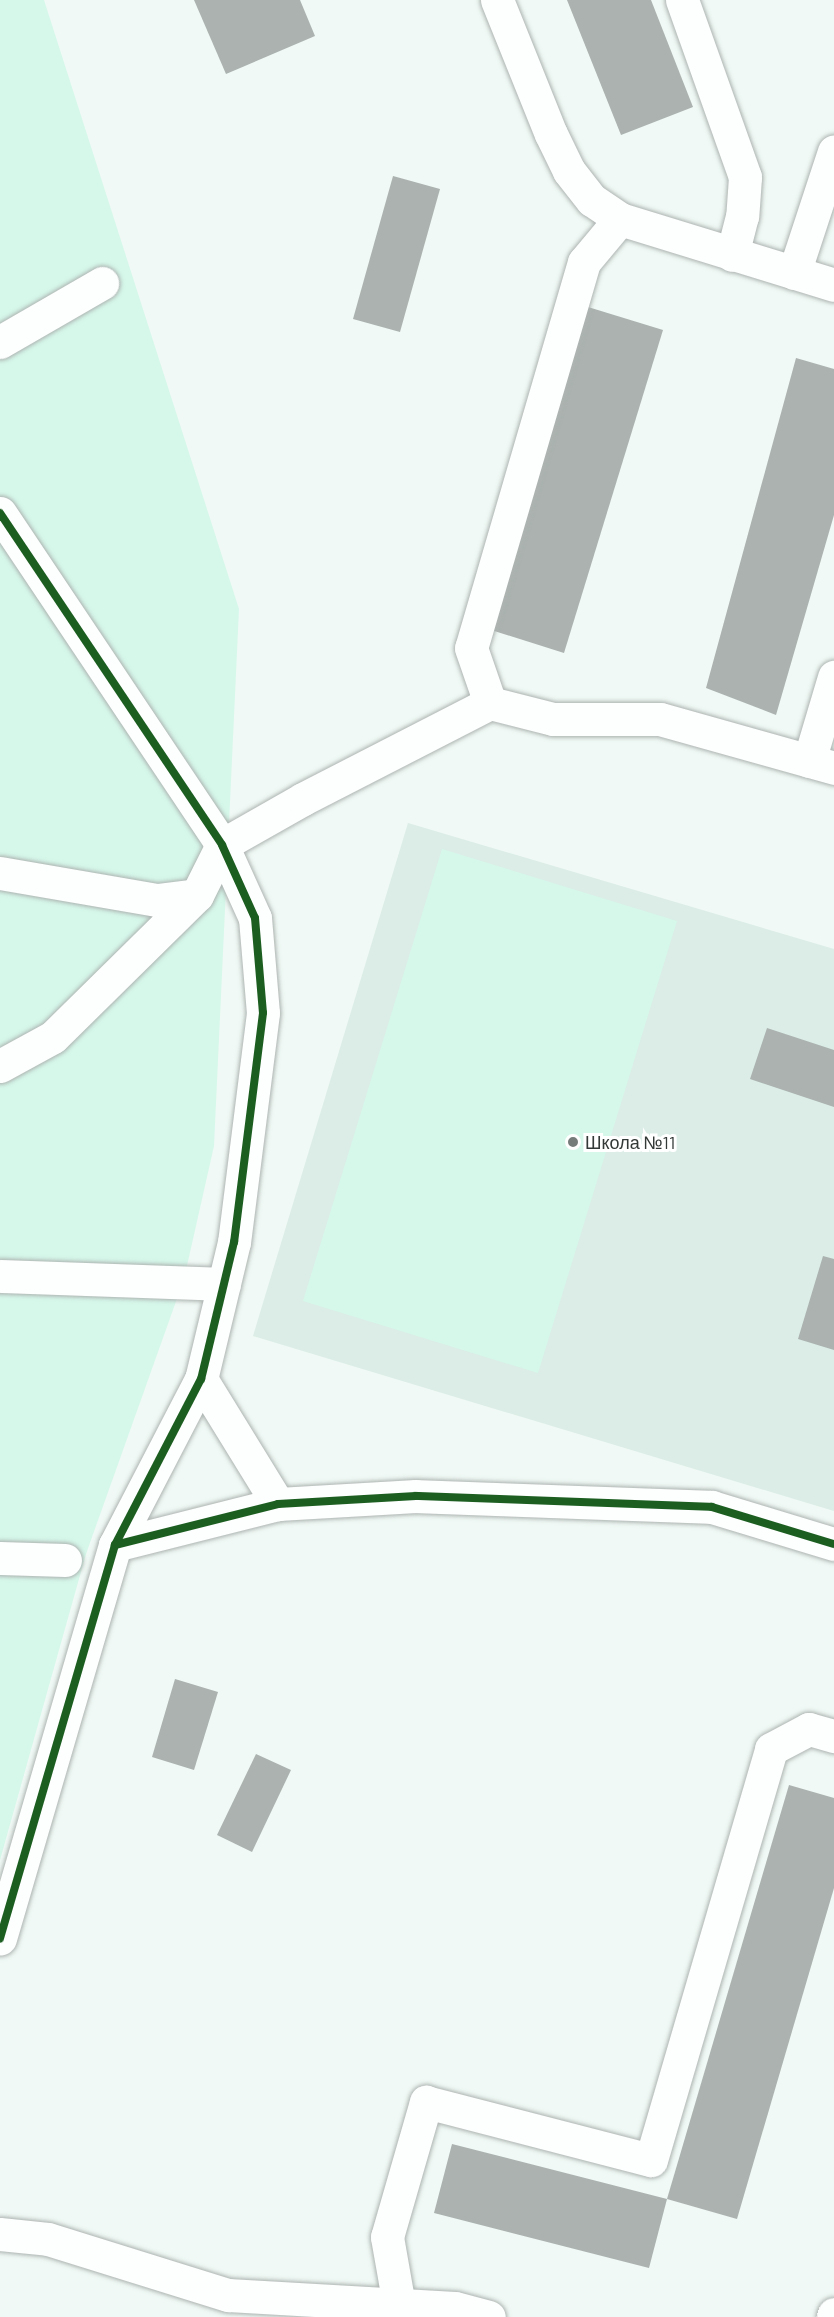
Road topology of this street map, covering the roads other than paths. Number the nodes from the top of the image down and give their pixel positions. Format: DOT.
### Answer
graph roads {
  1 [pos="497,0"];
  2 [pos="682,0"];
  3 [pos="834,151"];
  4 [pos="620,219"];
  5 [pos="732,255"];
  6 [pos="794,273"];
  7 [pos="102,283"];
  8 [pos="834,285"];
  9 [pos="0,342"];
  10 [pos="0,513"];
  11 [pos="834,677"];
  12 [pos="490,703"];
  13 [pos="822,765"];
  14 [pos="222,845"];
  15 [pos="0,873"];
  16 [pos="197,895"];
  17 [pos="0,1066"];
  18 [pos="0,1276"];
  19 [pos="224,1284"];
  20 [pos="201,1379"];
  21 [pos="278,1504"];
  22 [pos="834,1544"];
  23 [pos="115,1545"];
  24 [pos="0,1558"];
  25 [pos="64,1560"];
  26 [pos="834,1736"];
  27 [pos="0,1939"];
  28 [pos="0,2234"];
  29 [pos="399,2305"];
  30 [pos="307,2308"];
  31 [pos="489,2317"];
  1 -- 4 [label="street"];
  2 -- 5 [label="street"];
  3 -- 6 [label="street"];
  4 -- 5 [label="street"];
  4 -- 12 [label="street"];
  5 -- 6 [label="street"];
  6 -- 8 [label="street"];
  7 -- 9 [label="street"];
  10 -- 14 [label="street"];
  11 -- 13 [label="street"];
  12 -- 13 [label="street"];
  12 -- 14 [label="street"];
  14 -- 16 [label="street"];
  14 -- 19 [label="street"];
  15 -- 16 [label="street"];
  16 -- 17 [label="street"];
  18 -- 19 [label="street"];
  19 -- 20 [label="street"];
  20 -- 21 [label="street"];
  20 -- 23 [label="street"];
  21 -- 22 [label="street"];
  21 -- 23 [label="street"];
  23 -- 27 [label="street"];
  24 -- 25 [label="street"];
  26 -- 29 [label="street"];
  28 -- 30 [label="street"];
  29 -- 30 [label="street"];
  29 -- 31 [label="street"];
}
